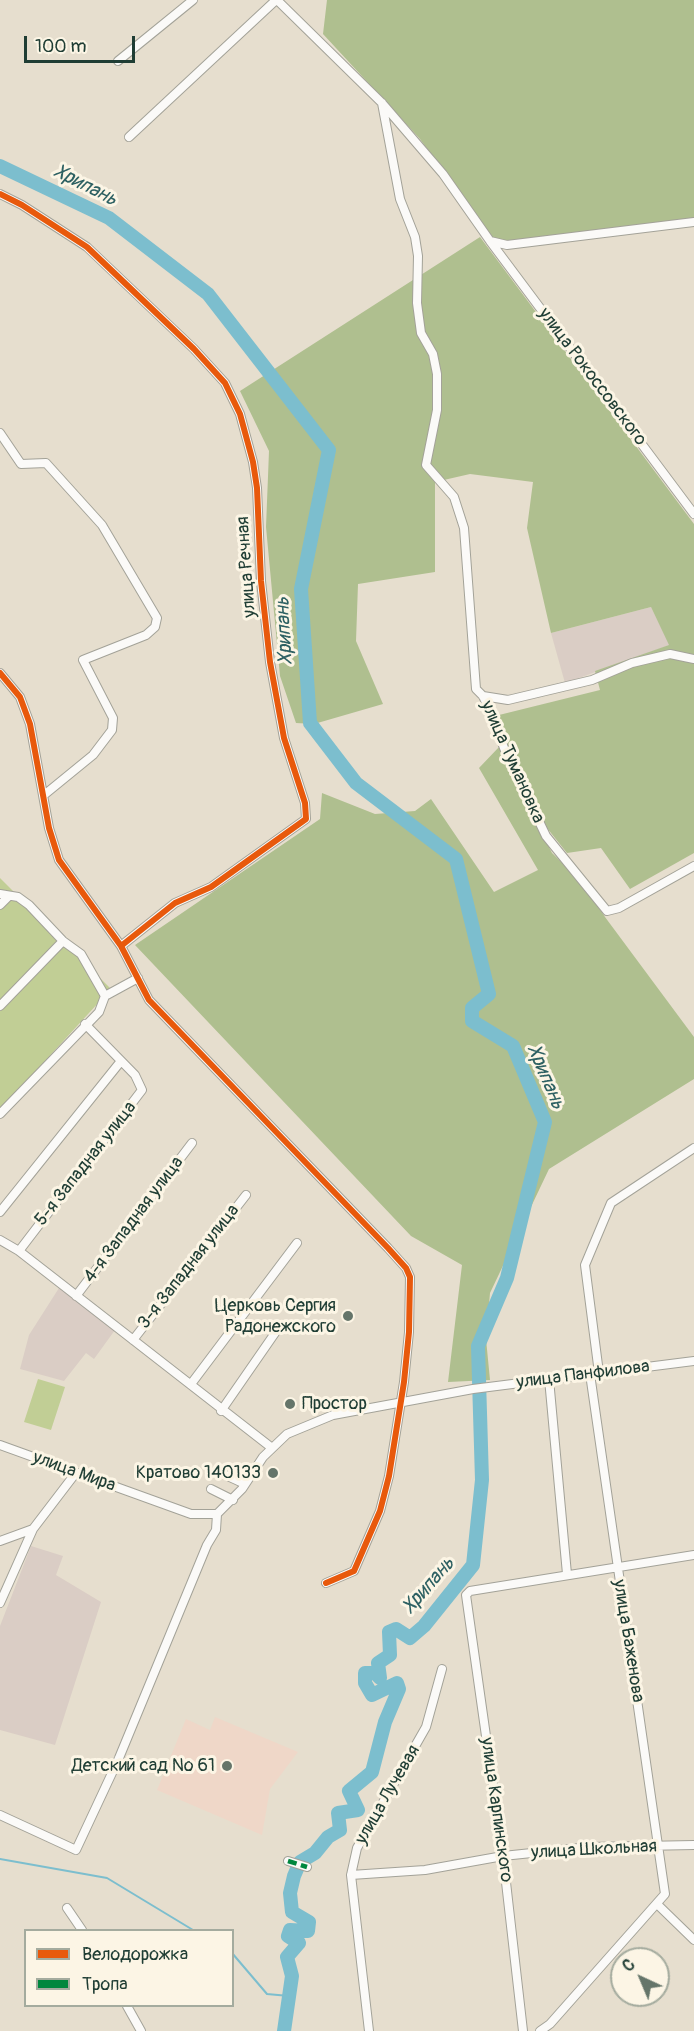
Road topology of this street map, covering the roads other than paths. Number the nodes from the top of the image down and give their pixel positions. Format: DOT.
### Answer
graph roads {
  1 [pos="193,0"];
  2 [pos="279,1"];
  3 [pos="118,61"];
  4 [pos="382,103"];
  5 [pos="129,137"];
  6 [pos="0,194"];
  7 [pos="693,224"];
  8 [pos="490,241"];
  9 [pos="0,433"];
  10 [pos="694,514"];
  11 [pos="694,659"];
  12 [pos="0,673"];
  13 [pos="483,696"];
  14 [pos="44,795"];
  15 [pos="694,866"];
  16 [pos="4,896"];
  17 [pos="0,905"];
  18 [pos="63,941"];
  19 [pos="121,946"];
  20 [pos="138,978"];
  21 [pos="105,996"];
  22 [pos="0,1006"];
  23 [pos="85,1024"];
  24 [pos="121,1061"];
  25 [pos="0,1114"];
  26 [pos="192,1143"];
  27 [pos="694,1148"];
  28 [pos="246,1195"];
  29 [pos="0,1212"];
  30 [pos="0,1240"];
  31 [pos="297,1243"];
  32 [pos="19,1251"];
  33 [pos="75,1296"];
  34 [pos="274,1333"];
  35 [pos="133,1340"];
  36 [pos="694,1361"];
  37 [pos="595,1374"];
  38 [pos="549,1379"];
  39 [pos="191,1384"];
  40 [pos="400,1401"];
  41 [pos="221,1410"];
  42 [pos="0,1445"];
  43 [pos="272,1448"];
  44 [pos="219,1472"];
  45 [pos="75,1474"];
  46 [pos="245,1484"];
  47 [pos="211,1489"];
  48 [pos="233,1500"];
  49 [pos="217,1514"];
  50 [pos="33,1529"];
  51 [pos="0,1541"];
  52 [pos="694,1555"];
  53 [pos="616,1566"];
  54 [pos="567,1574"];
  55 [pos="326,1583"];
  56 [pos="0,1604"];
  57 [pos="442,1669"];
  58 [pos="0,1815"];
  59 [pos="694,1845"];
  60 [pos="660,1847"];
  61 [pos="503,1856"];
  62 [pos="288,1861"];
  63 [pos="307,1867"];
  64 [pos="351,1875"];
  65 [pos="658,1905"];
  66 [pos="68,1908"];
  67 [pos="81,1929"];
  68 [pos="694,1940"];
  69 [pos="128,2007"];
  70 [pos="141,2031"];
  71 [pos="369,2031"];
  72 [pos="523,2031"];
  73 [pos="540,2031"];
  1 -- 3 [label="street"];
  2 -- 4 [label="street, улица Рокоссовского"];
  2 -- 5 [label="street"];
  4 -- 8 [label="street, улица Рокоссовского"];
  4 -- 13 [label="street, улица Тумановка"];
  6 -- 19 [label="street, улица Речная"];
  7 -- 8 [label="street"];
  8 -- 10 [label="street, улица Рокоссовского"];
  9 -- 14 [label="street"];
  11 -- 13 [label="street"];
  12 -- 14 [label="street"];
  13 -- 15 [label="street, улица Тумановка"];
  14 -- 19 [label="street"];
  16 -- 17 [label="street"];
  16 -- 18 [label="street"];
  18 -- 21 [label="street"];
  18 -- 22 [label="street"];
  19 -- 20 [label="street"];
  20 -- 21 [label="street"];
  20 -- 40 [label="street"];
  21 -- 23 [label="street"];
  23 -- 24 [label="street, 5-я Западная улица"];
  23 -- 25 [label="street"];
  24 -- 29 [label="street"];
  24 -- 32 [label="street, 5-я Западная улица"];
  26 -- 33 [label="street, 4-я Западная улица"];
  27 -- 37 [label="street, улица Баженова"];
  28 -- 35 [label="street, 3-я Западная улица"];
  30 -- 32 [label="street"];
  31 -- 39 [label="street"];
  32 -- 33 [label="street"];
  33 -- 35 [label="street"];
  34 -- 41 [label="street"];
  35 -- 39 [label="street"];
  36 -- 37 [label="street, улица Панфилова"];
  37 -- 38 [label="street, улица Панфилова"];
  37 -- 53 [label="street, улица Баженова"];
  38 -- 40 [label="street, улица Панфилова"];
  38 -- 54 [label="street"];
  39 -- 41 [label="street"];
  40 -- 43 [label="street"];
  40 -- 55 [label="street"];
  41 -- 43 [label="street"];
  42 -- 45 [label="street, улица Мира"];
  43 -- 46 [label="street"];
  44 -- 46 [label="street"];
  45 -- 49 [label="street, улица Мира"];
  45 -- 50 [label="street"];
  46 -- 48 [label="street"];
  47 -- 48 [label="street"];
  48 -- 49 [label="street"];
  49 -- 58 [label="street"];
  50 -- 51 [label="street"];
  50 -- 56 [label="street"];
  52 -- 53 [label="street"];
  53 -- 54 [label="street"];
  53 -- 60 [label="street, улица Баженова"];
  54 -- 61 [label="street, улица Карпинского"];
  57 -- 64 [label="street, улица Лучевая"];
  59 -- 60 [label="street, улица Школьная"];
  60 -- 61 [label="street, улица Школьная"];
  60 -- 65 [label="street, улица Баженова"];
  61 -- 64 [label="street, улица Школьная"];
  61 -- 72 [label="street, улица Карпинского"];
  62 -- 63 [label="street"];
  64 -- 71 [label="street, улица Лучевая"];
  65 -- 68 [label="street"];
  65 -- 73 [label="street"];
  66 -- 67 [label="street"];
  69 -- 70 [label="street"];
}
